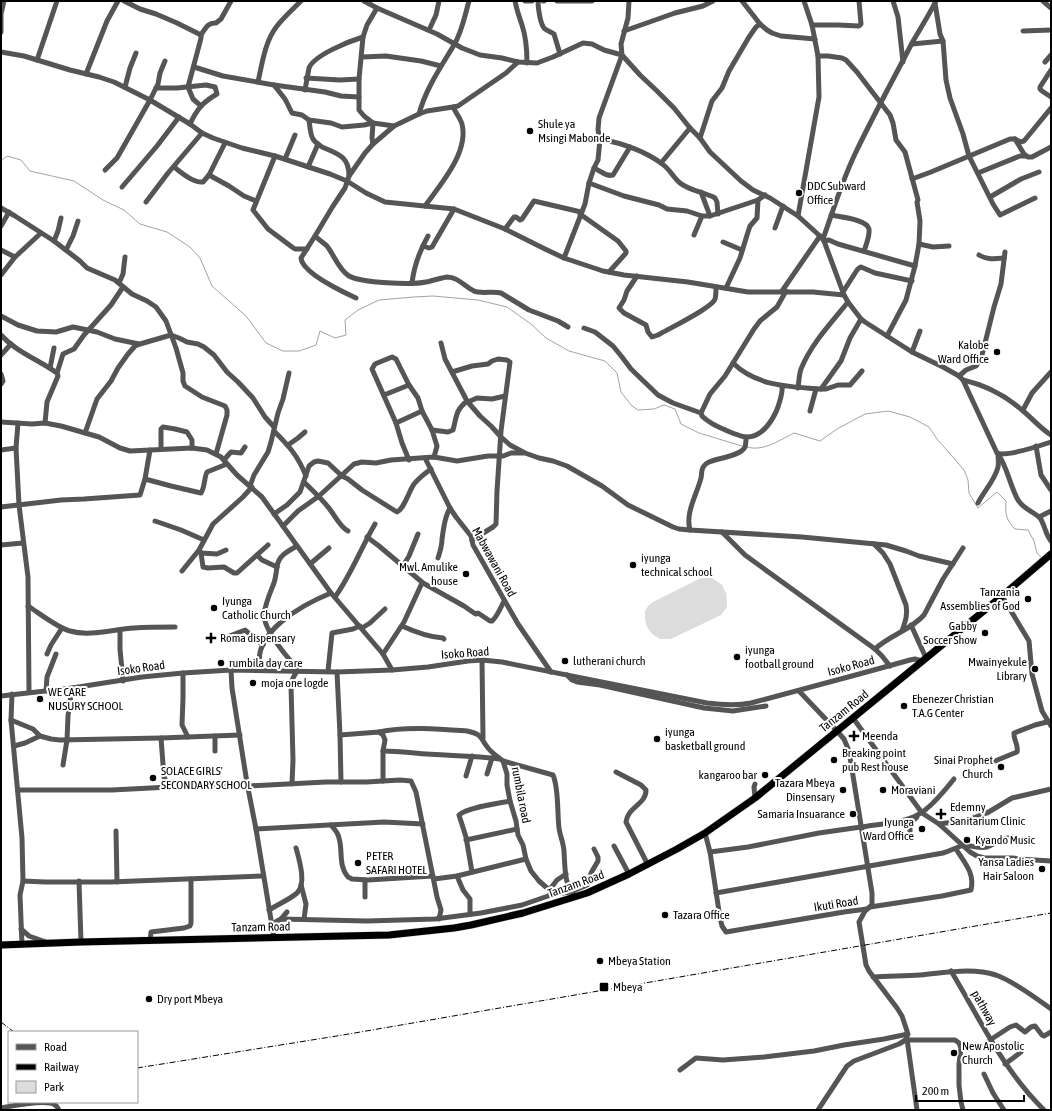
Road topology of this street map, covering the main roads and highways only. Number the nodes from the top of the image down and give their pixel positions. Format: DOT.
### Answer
graph roads {
  1 [pos="1051,554"];
  2 [pos="1,945"];
  1 -- 2 [label="highway, Tanzam Road"];
}
